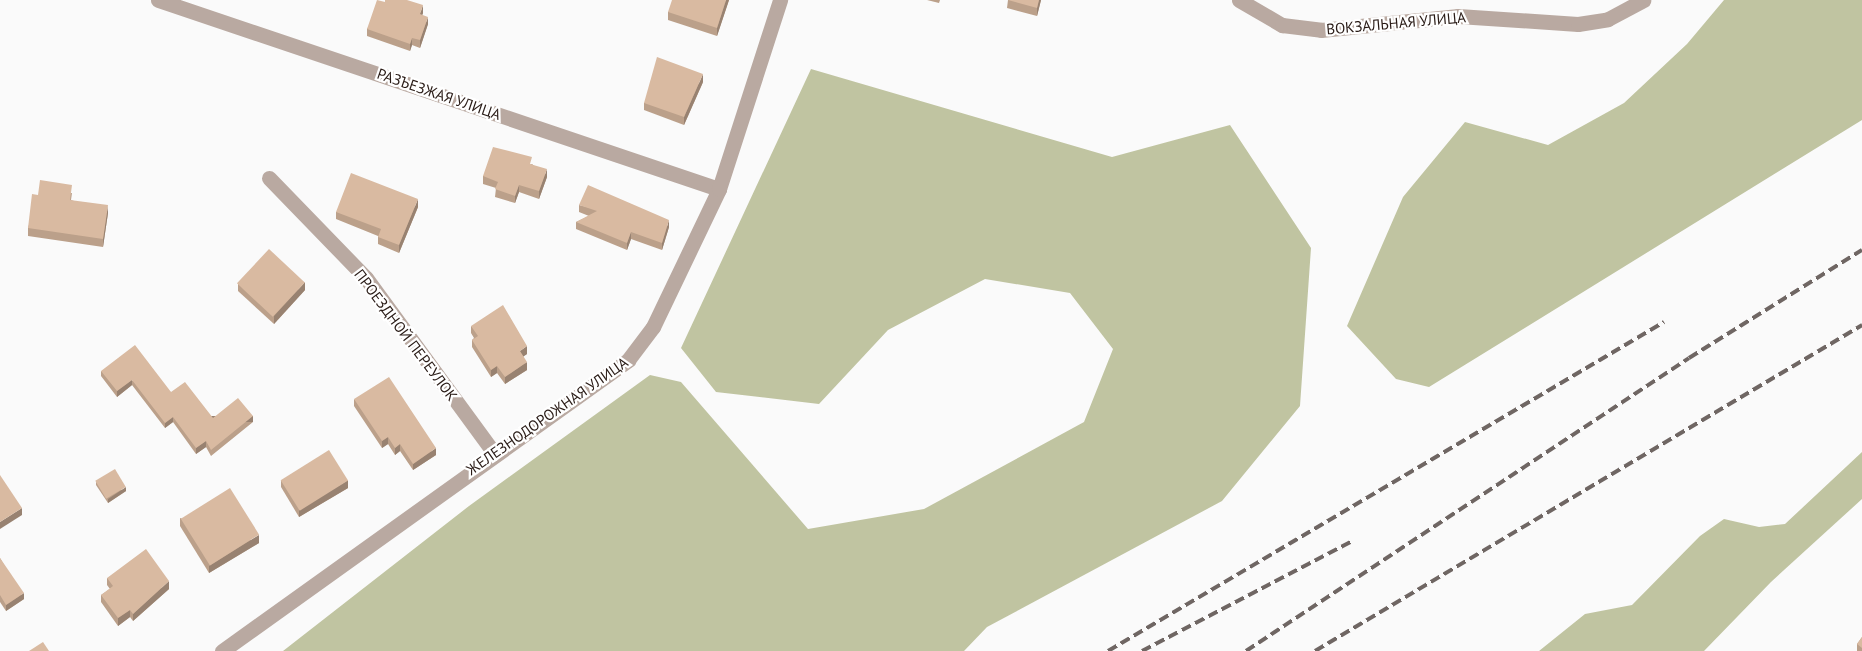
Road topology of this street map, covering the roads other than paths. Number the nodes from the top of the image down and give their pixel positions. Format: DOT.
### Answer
graph roads {
  1 [pos="158,0"];
  2 [pos="780,0"];
  3 [pos="1239,0"];
  4 [pos="1643,0"];
  5 [pos="270,178"];
  6 [pos="719,189"];
  7 [pos="494,453"];
  8 [pos="222,651"];
  1 -- 6 [label="street, РАЗЪЕЗЖАЯ УЛИЦА"];
  2 -- 6 [label="street, ЖЕЛЕЗНОДОРОЖНАЯ УЛИЦА"];
  3 -- 4 [label="street, ВОКЗАЛЬНАЯ УЛИЦА"];
  5 -- 7 [label="street, ПРОЕЗДНОЙ ПЕРЕУЛОК"];
  6 -- 7 [label="street, ЖЕЛЕЗНОДОРОЖНАЯ УЛИЦА"];
  7 -- 8 [label="street, ЖЕЛЕЗНОДОРОЖНАЯ УЛИЦА"];
}
